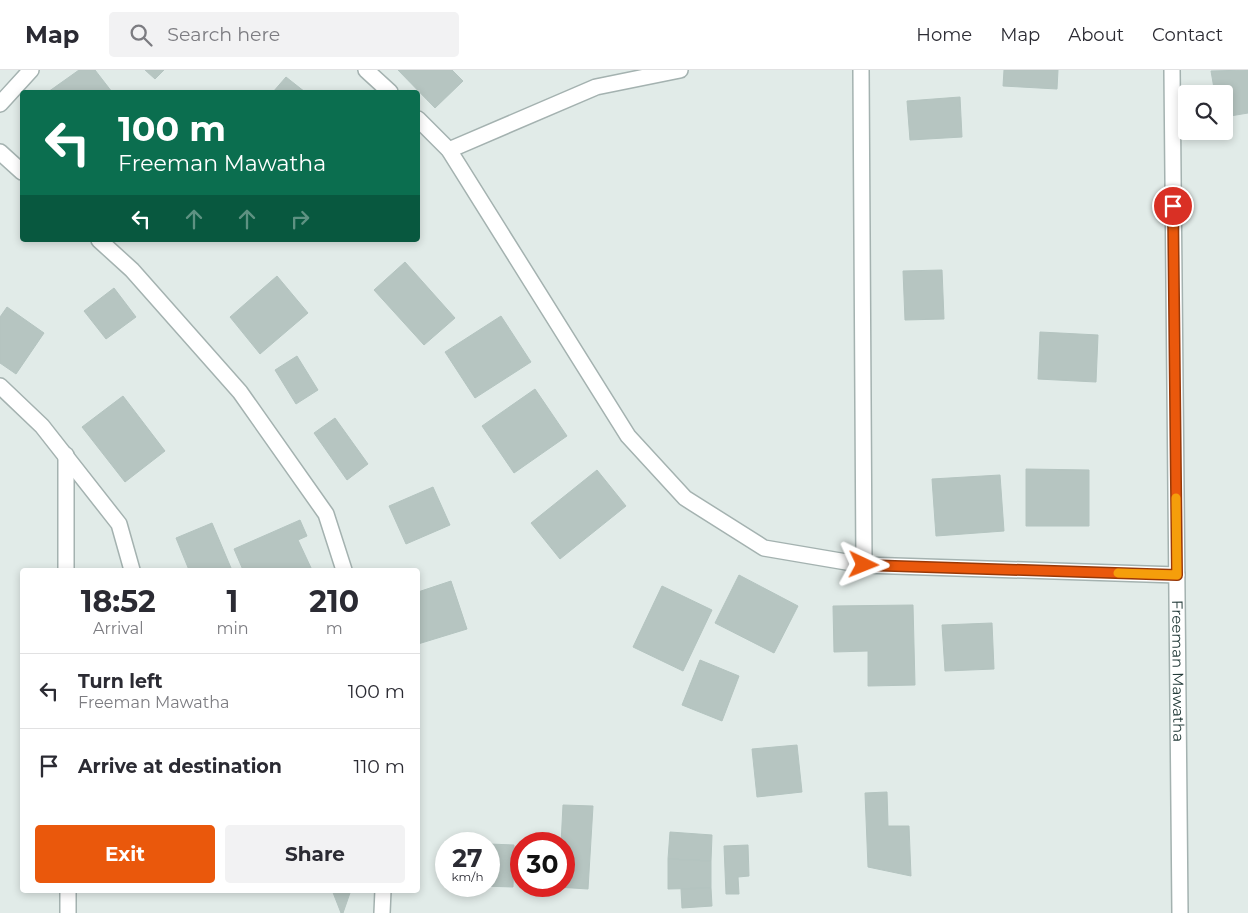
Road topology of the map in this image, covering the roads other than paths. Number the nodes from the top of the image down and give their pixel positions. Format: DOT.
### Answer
graph roads {
  1 [pos="31,70"];
  2 [pos="366,70"];
  3 [pos="680,70"];
  4 [pos="861,70"];
  5 [pos="1172,70"];
  6 [pos="388,90"];
  7 [pos="0,104"];
  8 [pos="420,121"];
  9 [pos="449,150"];
  10 [pos="0,152"];
  11 [pos="20,170"];
  12 [pos="101,242"];
  13 [pos="0,386"];
  14 [pos="66,455"];
  15 [pos="864,565"];
  16 [pos="66,568"];
  17 [pos="131,568"];
  18 [pos="343,568"];
  19 [pos="1177,575"];
  20 [pos="68,893"];
  21 [pos="383,893"];
  22 [pos="68,913"];
  23 [pos="382,913"];
  24 [pos="1180,913"];
  1 -- 7 [label="street"];
  2 -- 6 [label="street"];
  3 -- 9 [label="street"];
  4 -- 15 [label="street"];
  5 -- 19 [label="street, Freeman Mawatha"];
  8 -- 9 [label="street"];
  9 -- 15 [label="street"];
  10 -- 11 [label="street"];
  12 -- 18 [label="street"];
  13 -- 14 [label="street"];
  14 -- 16 [label="street"];
  14 -- 17 [label="street"];
  15 -- 19 [label="street"];
  19 -- 24 [label="street, Freeman Mawatha"];
  20 -- 22 [label="street"];
  21 -- 23 [label="street"];
}
